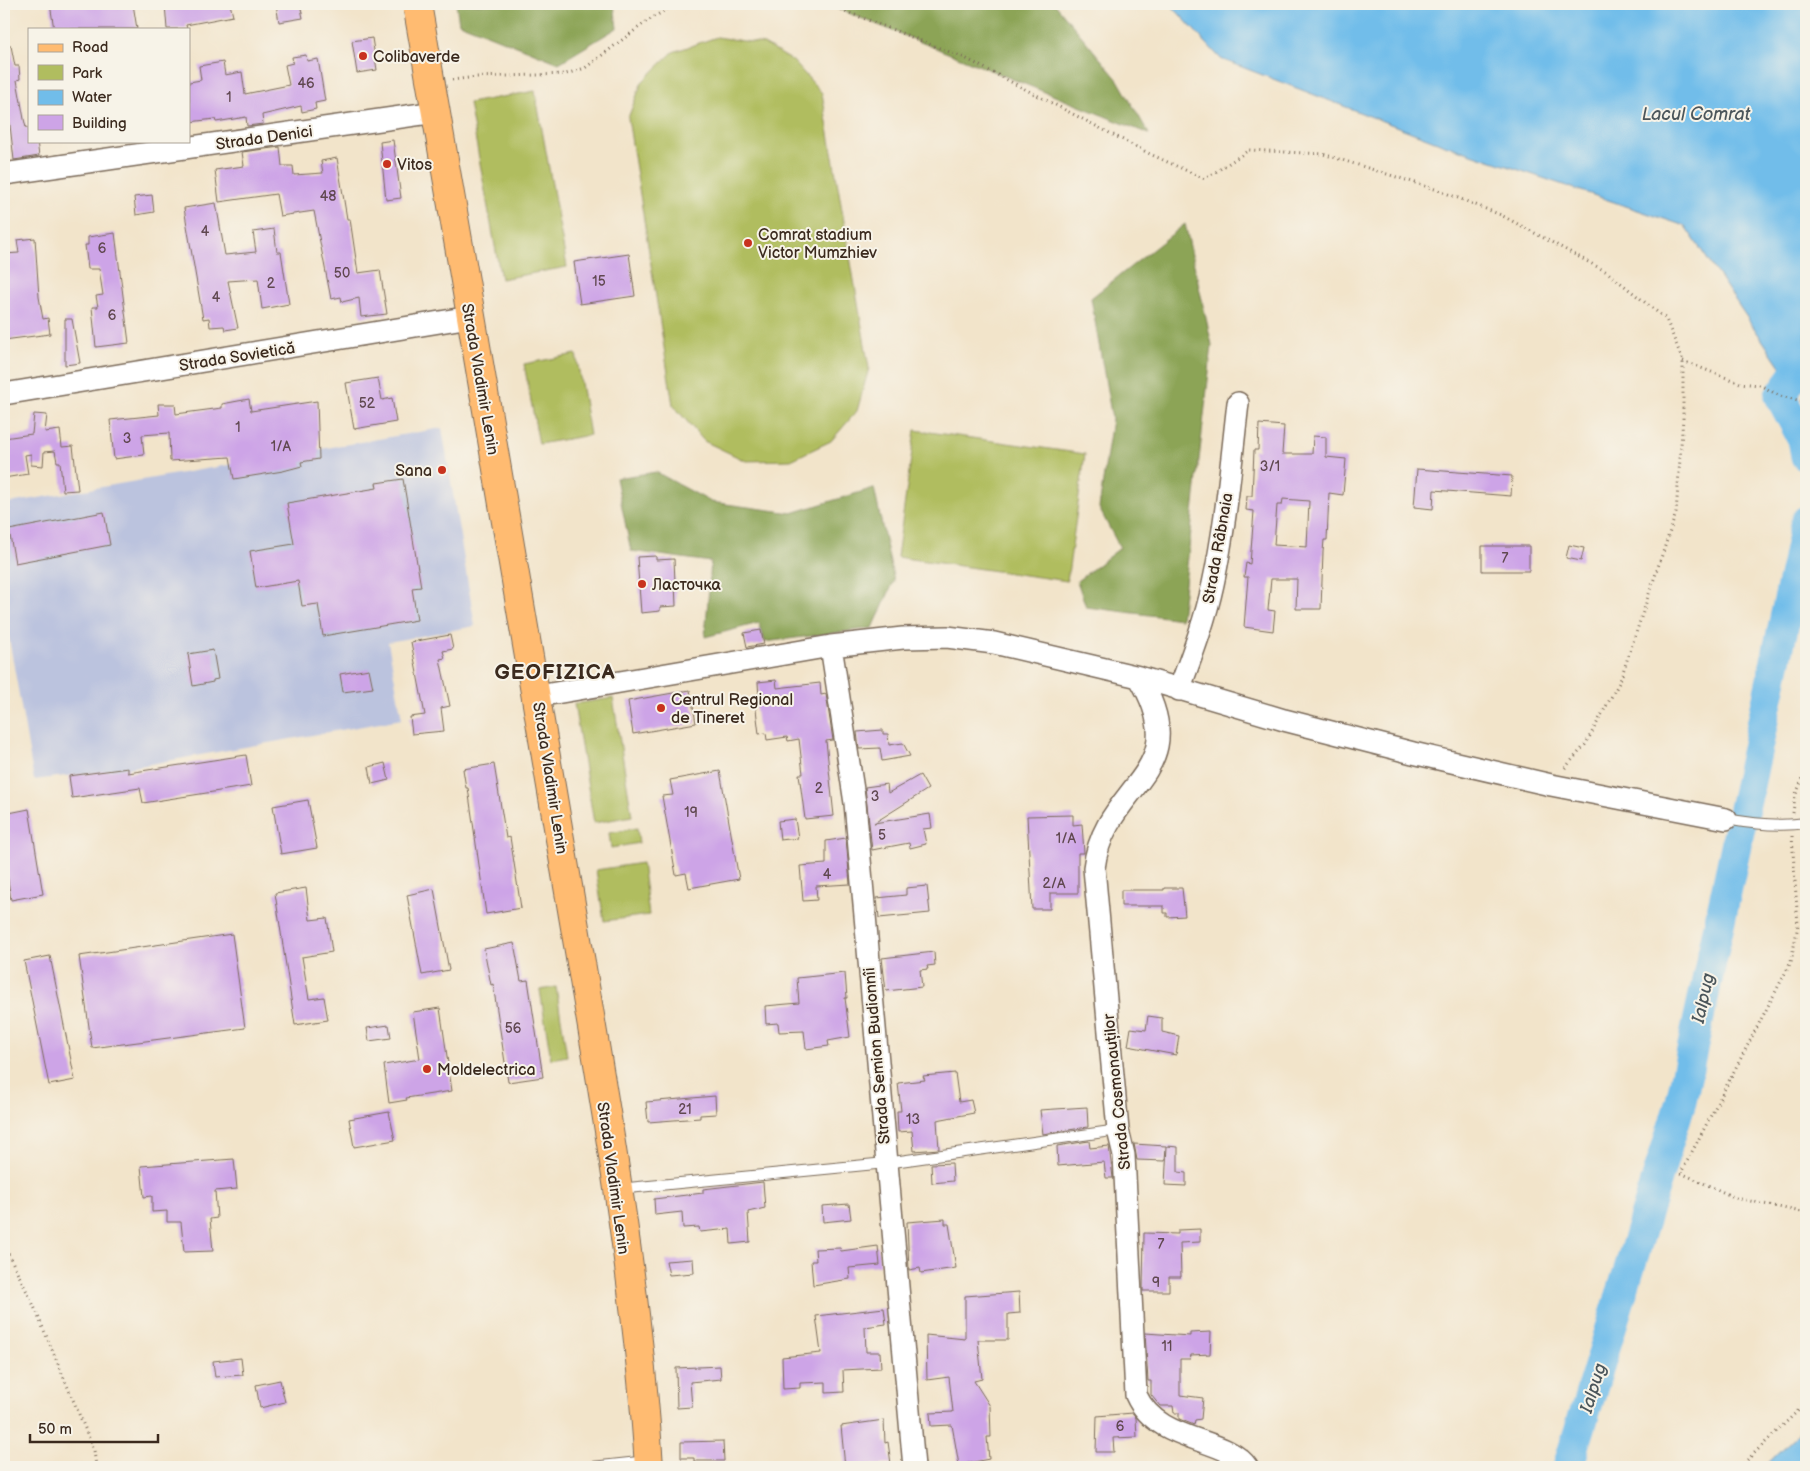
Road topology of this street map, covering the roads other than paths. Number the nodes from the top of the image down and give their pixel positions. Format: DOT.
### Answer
graph roads {
  1 [pos="417,4"];
  2 [pos="436,112"];
  3 [pos="4,174"];
  4 [pos="470,318"];
  5 [pos="4,394"];
  6 [pos="1238,403"];
  7 [pos="831,646"];
  8 [pos="1139,677"];
  9 [pos="1179,690"];
  10 [pos="538,696"];
  11 [pos="1726,819"];
  12 [pos="1806,823"];
  13 [pos="1118,1130"];
  14 [pos="886,1163"];
  15 [pos="617,1189"];
  16 [pos="648,1464"];
  17 [pos="592,1467"];
  18 [pos="914,1467"];
  19 [pos="1247,1467"];
  1 -- 2 [label="main road, Strada Vladimir Lenin"];
  2 -- 3 [label="street, Strada Denici"];
  2 -- 4 [label="main road, Strada Vladimir Lenin"];
  4 -- 5 [label="street, Strada Sovietică"];
  4 -- 10 [label="main road, Strada Vladimir Lenin"];
  6 -- 9 [label="street, Strada Râbnaia"];
  7 -- 8 [label="street"];
  7 -- 10 [label="street"];
  7 -- 14 [label="street, Strada Semion Budionnîi"];
  8 -- 9 [label="street"];
  8 -- 13 [label="street, Strada Cosmonauților"];
  9 -- 11 [label="street"];
  10 -- 15 [label="main road, Strada Vladimir Lenin"];
  11 -- 12 [label="lane"];
  13 -- 14 [label="lane"];
  13 -- 19 [label="street, Strada Cosmonauților"];
  14 -- 15 [label="lane"];
  14 -- 18 [label="street, Strada Semion Budionnîi"];
  15 -- 16 [label="main road, Strada Vladimir Lenin"];
  16 -- 17 [label="lane"];
}
